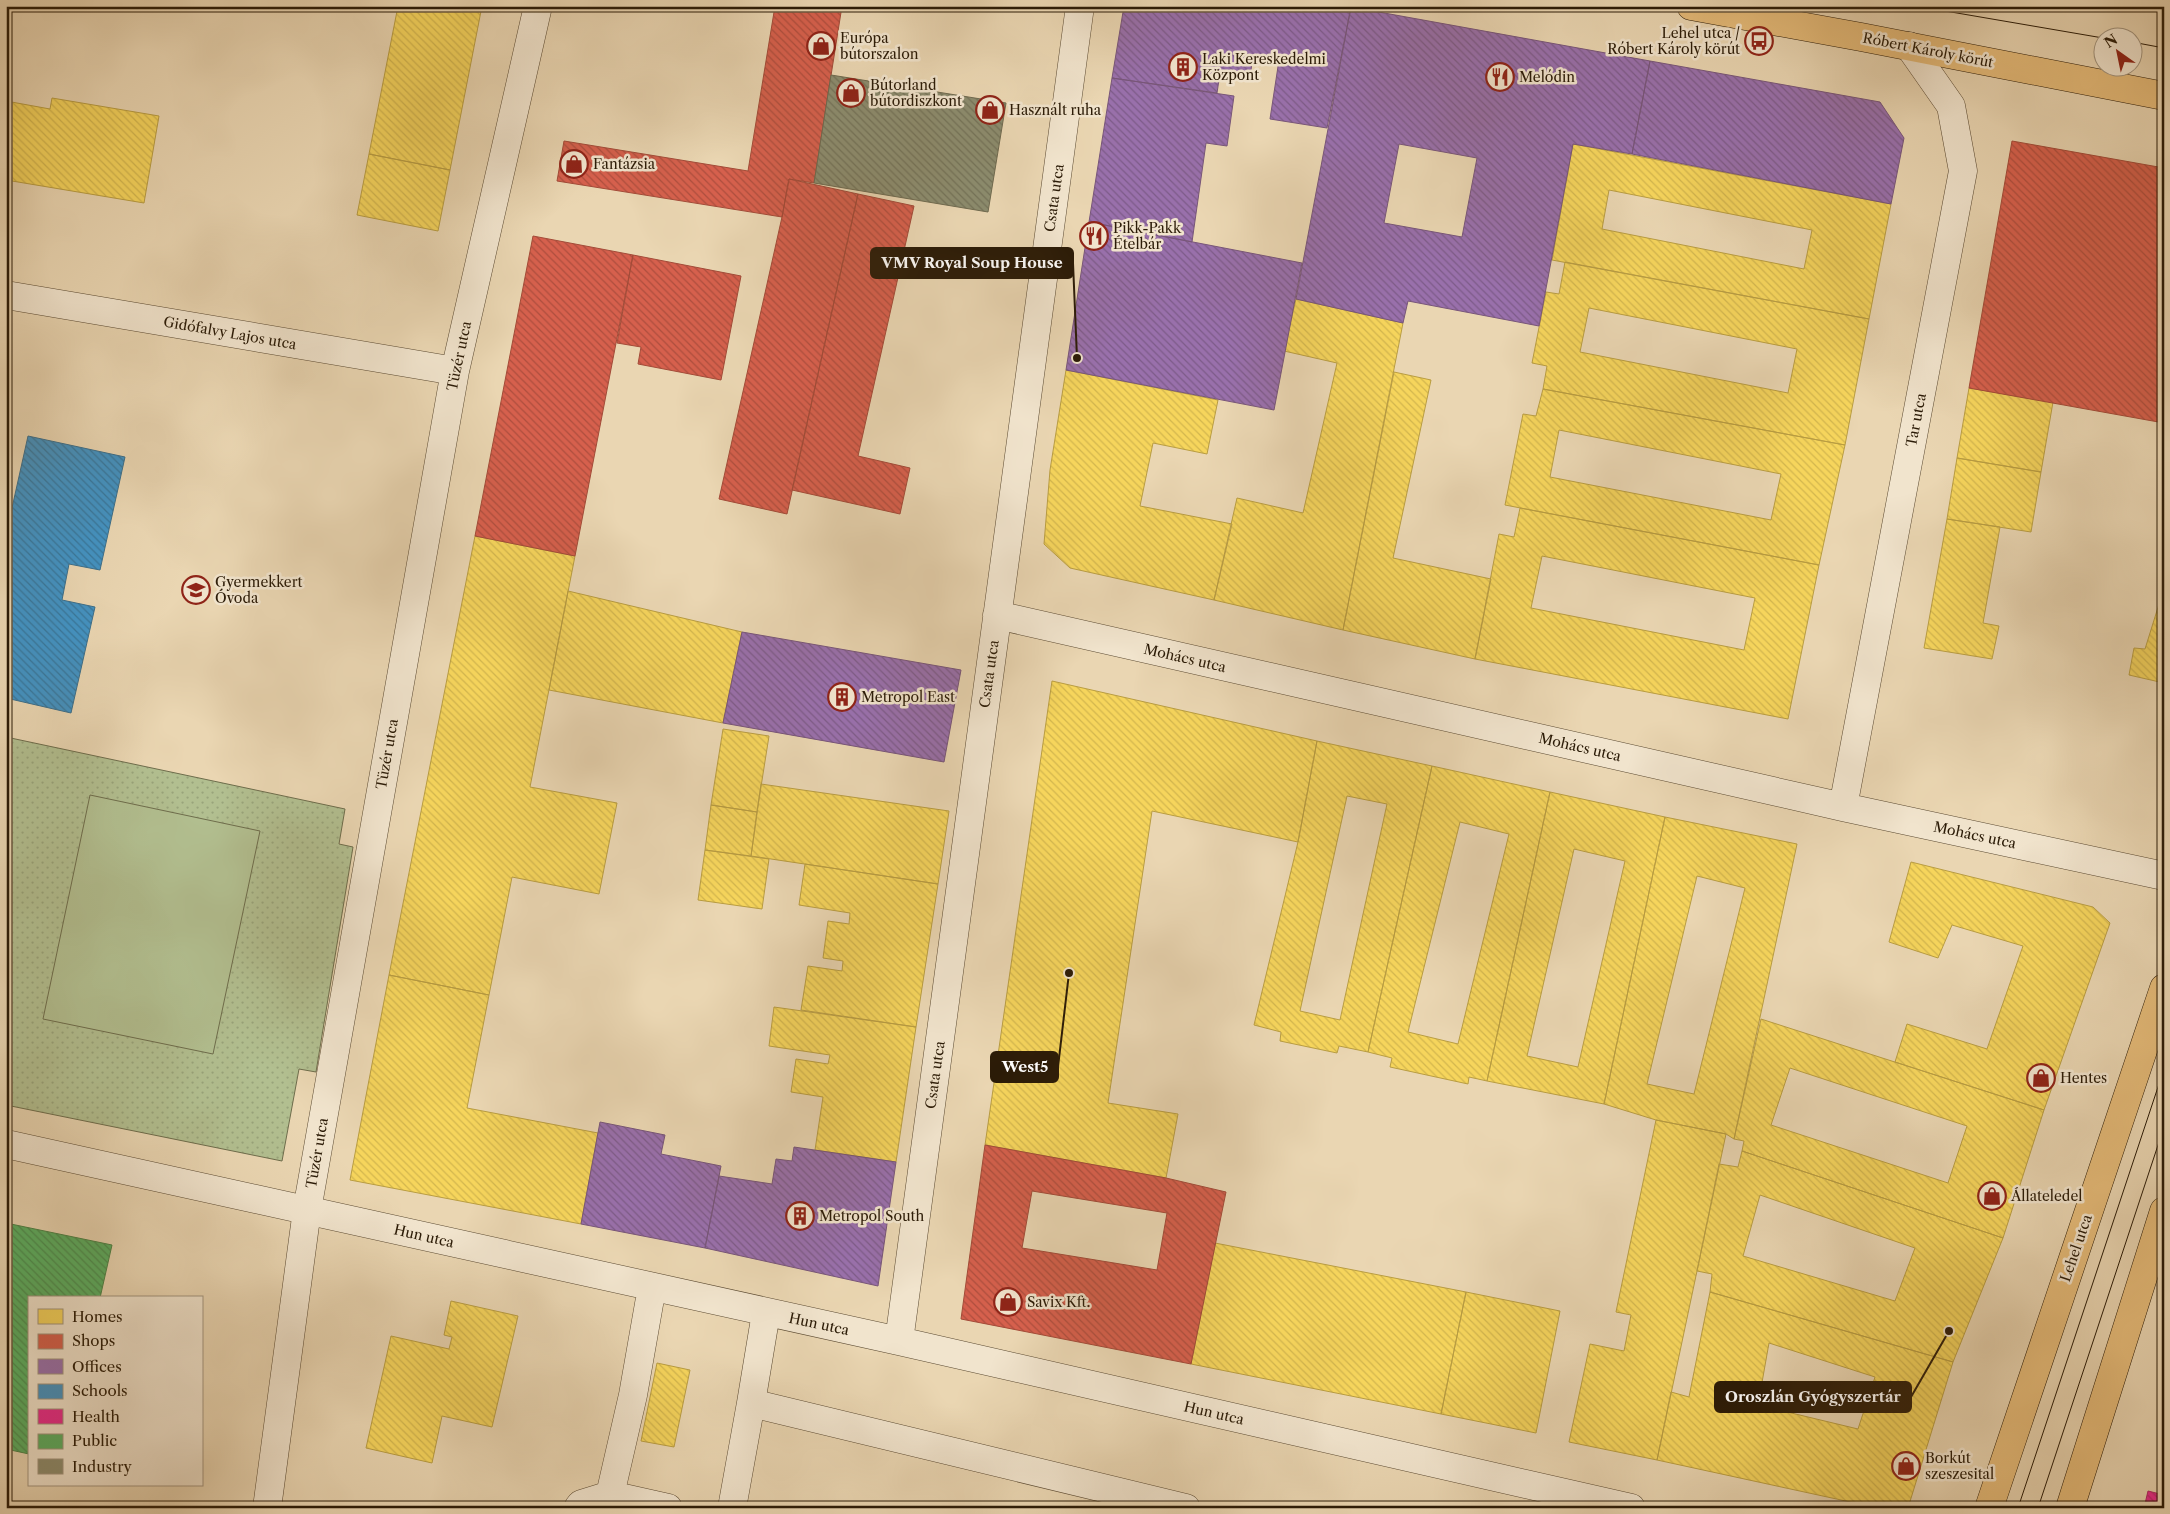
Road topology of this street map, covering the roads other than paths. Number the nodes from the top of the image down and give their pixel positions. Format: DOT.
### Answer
graph roads {
  1 [pos="538,6"];
  2 [pos="1080,6"];
  3 [pos="1691,6"];
  4 [pos="1909,46"];
  5 [pos="2164,96"];
  6 [pos="6,295"];
  7 [pos="454,371"];
  8 [pos="997,615"];
  9 [pos="1844,807"];
  10 [pos="2164,876"];
  11 [pos="2164,988"];
  12 [pos="6,1144"];
  13 [pos="307,1210"];
  14 [pos="2163,1216"];
  15 [pos="652,1287"];
  16 [pos="766,1313"];
  17 [pos="898,1342"];
  18 [pos="751,1403"];
  19 [pos="610,1494"];
  20 [pos="267,1508"];
  21 [pos="578,1508"];
  22 [pos="668,1508"];
  23 [pos="732,1508"];
  24 [pos="1186,1508"];
  25 [pos="1631,1508"];
  26 [pos="1989,1508"];
  27 [pos="2070,1508"];
  1 -- 7 [label="street, Tüzér utca"];
  2 -- 8 [label="street, Csata utca"];
  3 -- 4 [label="main road, Róbert Károly körút"];
  4 -- 5 [label="main road, Róbert Károly körút"];
  4 -- 9 [label="street, Tar utca"];
  6 -- 7 [label="street, Gidófalvy Lajos utca"];
  7 -- 13 [label="street, Tüzér utca"];
  8 -- 9 [label="street, Mohács utca"];
  8 -- 17 [label="street, Csata utca"];
  9 -- 10 [label="street, Mohács utca"];
  11 -- 26 [label="main road, Lehel utca"];
  12 -- 13 [label="street, Hun utca"];
  13 -- 15 [label="street, Hun utca"];
  13 -- 20 [label="street, Tüzér utca"];
  14 -- 27 [label="main road"];
  15 -- 16 [label="street, Hun utca"];
  15 -- 19 [label="street"];
  16 -- 17 [label="street, Hun utca"];
  16 -- 18 [label="street"];
  17 -- 25 [label="street, Hun utca"];
  18 -- 23 [label="street"];
  18 -- 24 [label="street"];
  19 -- 21 [label="street"];
  19 -- 22 [label="street"];
}
